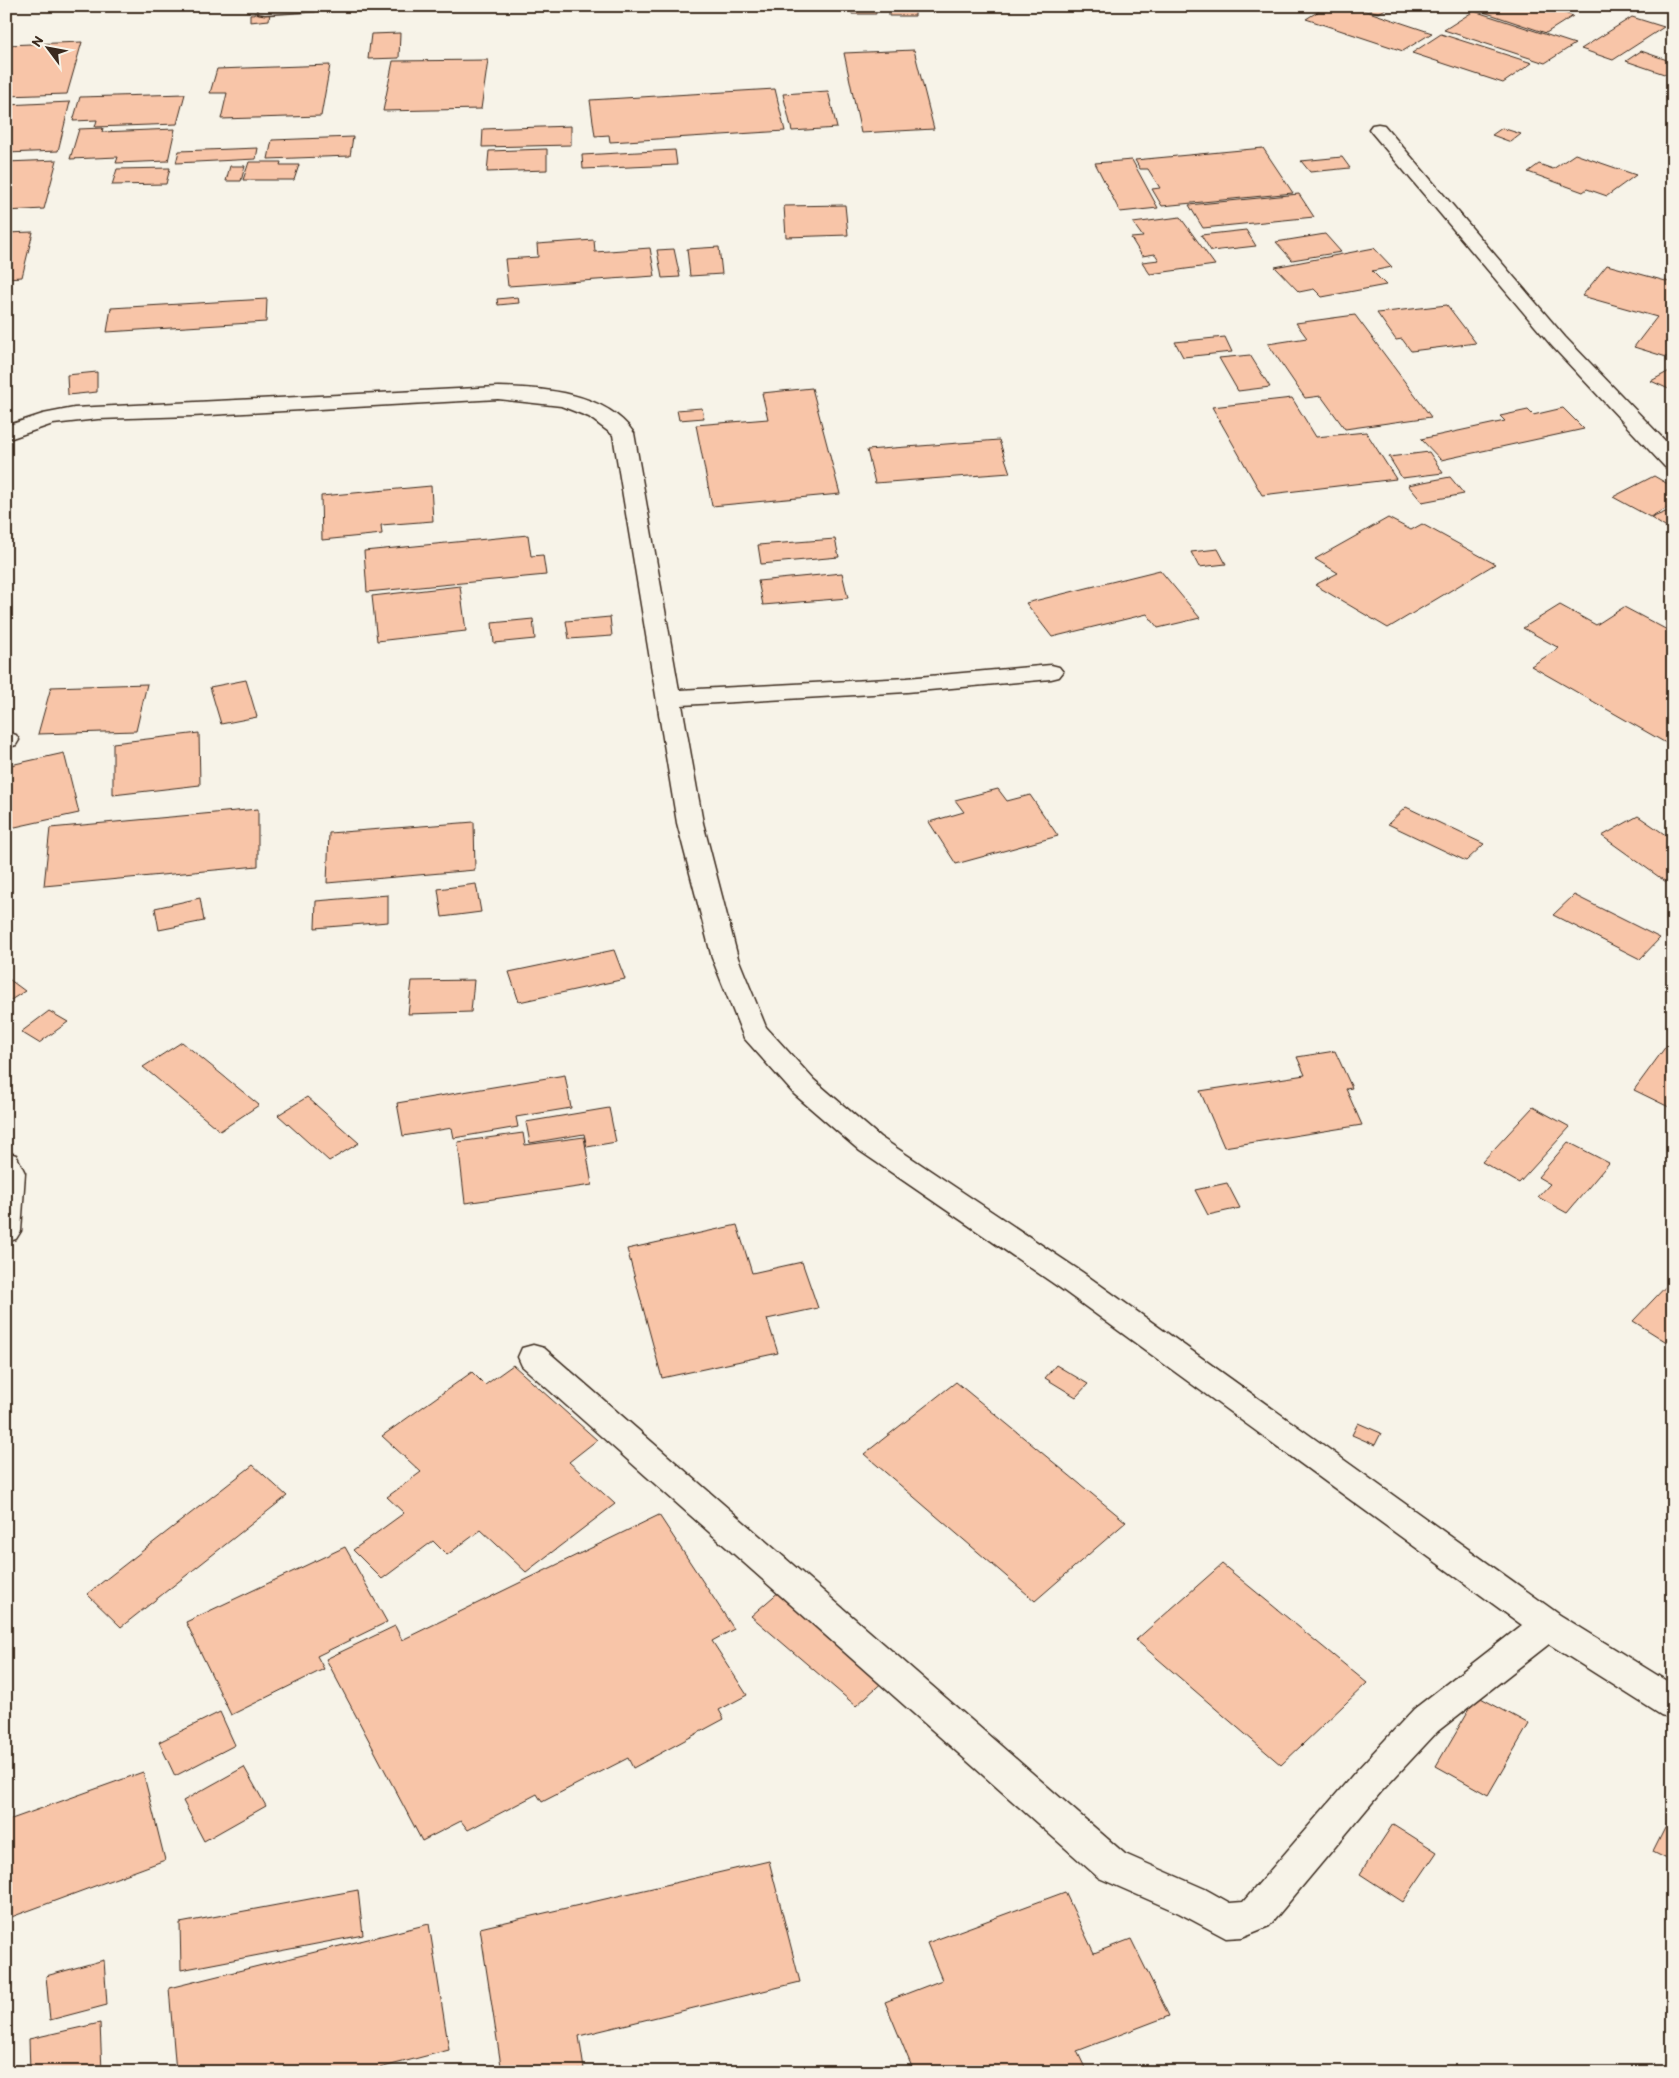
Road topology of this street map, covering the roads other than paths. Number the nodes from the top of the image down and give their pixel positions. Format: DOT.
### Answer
graph roads {
  1 [pos="314,6"];
  2 [pos="266,9"];
  3 [pos="1378,130"];
  4 [pos="6,434"];
  5 [pos="1673,462"];
  6 [pos="1051,672"];
  7 [pos="669,698"];
  8 [pos="6,1163"];
  9 [pos="6,1230"];
  10 [pos="533,1356"];
  11 [pos="1548,1625"];
  12 [pos="1673,1704"];
  1 -- 2 [label="street"];
  3 -- 5 [label="street"];
  4 -- 7 [label="street"];
  6 -- 7 [label="street"];
  7 -- 11 [label="street"];
  8 -- 9 [label="street"];
  10 -- 11 [label="street"];
  11 -- 12 [label="street"];
}
